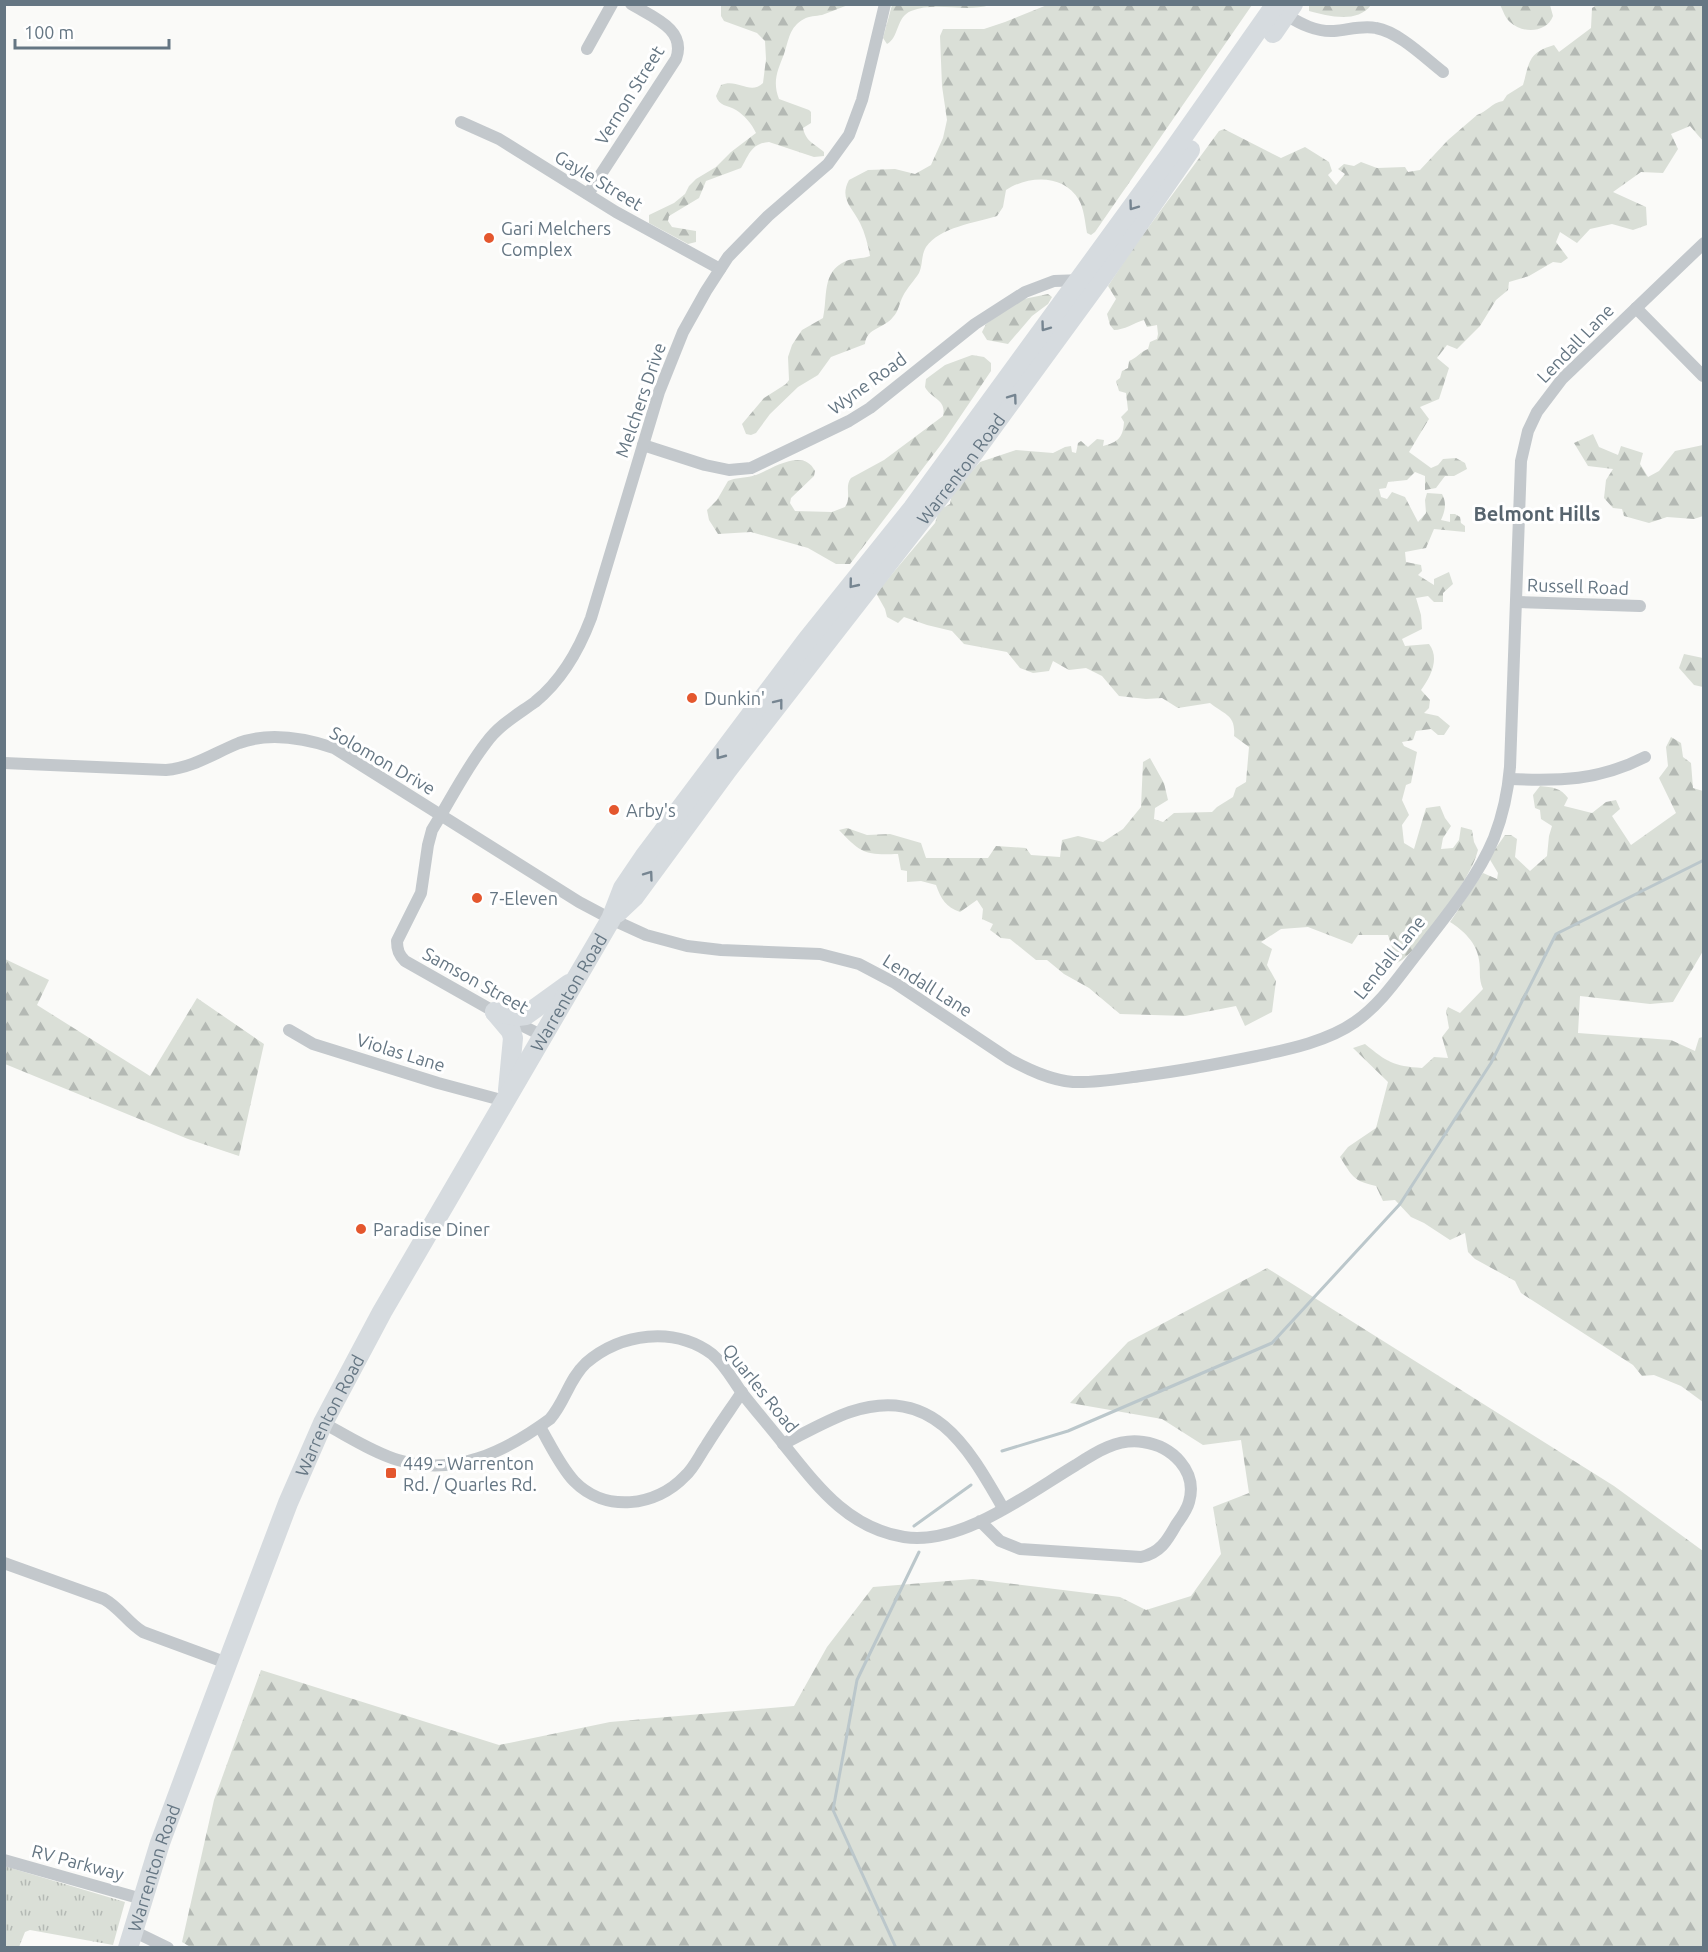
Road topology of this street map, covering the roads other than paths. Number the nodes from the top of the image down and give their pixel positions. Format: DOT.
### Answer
graph roads {
  1 [pos="612,4"];
  2 [pos="631,4"];
  3 [pos="885,4"];
  4 [pos="1285,8"];
  5 [pos="587,49"];
  6 [pos="1443,72"];
  7 [pos="460,122"];
  8 [pos="588,194"];
  9 [pos="1704,243"];
  10 [pos="720,269"];
  11 [pos="1079,280"];
  12 [pos="1099,280"];
  13 [pos="1635,308"];
  14 [pos="1703,376"];
  15 [pos="643,445"];
  16 [pos="1516,602"];
  17 [pos="1640,606"];
  18 [pos="1645,757"];
  19 [pos="4,763"];
  20 [pos="1509,778"];
  21 [pos="442,815"];
  22 [pos="611,919"];
  23 [pos="575,980"];
  24 [pos="495,1012"];
  25 [pos="290,1030"];
  26 [pos="543,1036"];
  27 [pos="506,1099"];
  28 [pos="742,1392"];
  29 [pos="323,1423"];
  30 [pos="540,1427"];
  31 [pos="783,1444"];
  32 [pos="1003,1508"];
  33 [pos="980,1521"];
  34 [pos="4,1563"];
  35 [pos="227,1663"];
  36 [pos="4,1860"];
  37 [pos="142,1899"];
  38 [pos="130,1939"];
  39 [pos="168,1947"];
  1 -- 5 [label="street"];
  2 -- 8 [label="street, Vernon Street"];
  3 -- 10 [label="street, Melchers Drive"];
  4 -- 6 [label="street"];
  4 -- 11 [label="main road, Warrenton Road, one-way"];
  4 -- 12 [label="main road, Warrenton Road"];
  7 -- 8 [label="street, Gayle Street"];
  8 -- 10 [label="street, Gayle Street"];
  9 -- 13 [label="street, Lendall Lane"];
  10 -- 15 [label="street, Melchers Drive"];
  11 -- 12 [label="street, Wyne Road"];
  11 -- 15 [label="street, Wyne Road"];
  11 -- 22 [label="main road, Warrenton Road, one-way"];
  22 -- 12 [label="main road, Warrenton Road, one-way"];
  13 -- 14 [label="street"];
  13 -- 16 [label="street, Lendall Lane"];
  15 -- 21 [label="street, Melchers Drive"];
  16 -- 17 [label="street, Russell Road"];
  16 -- 20 [label="street, Lendall Lane"];
  18 -- 20 [label="street"];
  19 -- 21 [label="street, Solomon Drive"];
  20 -- 22 [label="street, Lendall Lane"];
  21 -- 22 [label="street, Solomon Drive"];
  21 -- 24 [label="street, Samson Street"];
  22 -- 23 [label="main road, Warrenton Road"];
  23 -- 24 [label="main road"];
  23 -- 26 [label="main road, Warrenton Road"];
  24 -- 26 [label="street, Samson Street"];
  24 -- 27 [label="main road"];
  25 -- 27 [label="street, Violas Lane"];
  26 -- 27 [label="main road, Warrenton Road"];
  27 -- 29 [label="main road, Warrenton Road"];
  28 -- 30 [label="street, Quarles Road"];
  28 -- 30 [label="street"];
  28 -- 31 [label="street, Quarles Road"];
  29 -- 30 [label="street, Quarles Road"];
  29 -- 35 [label="main road, Warrenton Road"];
  31 -- 32 [label="street"];
  31 -- 33 [label="street, Quarles Road"];
  32 -- 33 [label="street, Quarles Road"];
  32 -- 33 [label="street, Quarles Road"];
  34 -- 35 [label="street"];
  35 -- 37 [label="main road, Warrenton Road"];
  36 -- 37 [label="street, RV Parkway"];
  37 -- 38 [label="main road, Warrenton Road"];
  38 -- 39 [label="street"];
}
